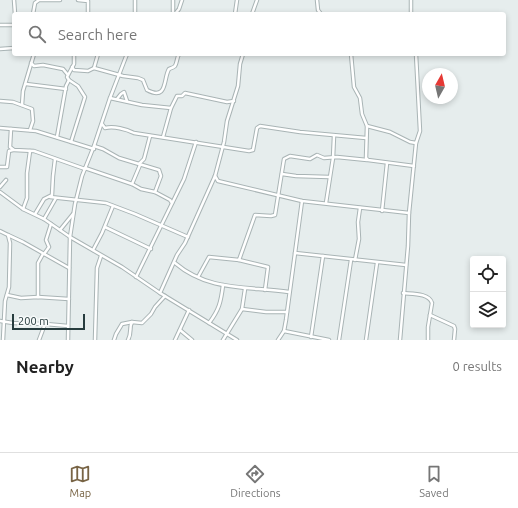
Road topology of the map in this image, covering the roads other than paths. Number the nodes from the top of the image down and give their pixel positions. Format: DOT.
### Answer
graph roads {
  1 [pos="14,0"];
  2 [pos="40,0"];
  3 [pos="60,0"];
  4 [pos="78,0"];
  5 [pos="135,0"];
  6 [pos="172,0"];
  7 [pos="182,0"];
  8 [pos="237,0"];
  9 [pos="257,0"];
  10 [pos="317,0"];
  11 [pos="411,0"];
  12 [pos="15,12"];
  13 [pos="33,12"];
  14 [pos="88,12"];
  15 [pos="135,12"];
  16 [pos="174,12"];
  17 [pos="176,12"];
  18 [pos="234,12"];
  19 [pos="253,12"];
  20 [pos="320,12"];
  21 [pos="411,12"];
  22 [pos="0,25"];
  23 [pos="12,25"];
  24 [pos="12,47"];
  25 [pos="0,49"];
  26 [pos="33,56"];
  27 [pos="74,56"];
  28 [pos="97,56"];
  29 [pos="126,56"];
  30 [pos="178,56"];
  31 [pos="242,56"];
  32 [pos="351,56"];
  33 [pos="416,56"];
  34 [pos="31,63"];
  35 [pos="72,67"];
  36 [pos="94,68"];
  37 [pos="118,74"];
  38 [pos="68,76"];
  39 [pos="69,80"];
  40 [pos="26,84"];
  41 [pos="66,89"];
  42 [pos="110,98"];
  43 [pos="117,99"];
  44 [pos="0,101"];
  45 [pos="127,101"];
  46 [pos="234,101"];
  47 [pos="22,105"];
  48 [pos="170,108"];
  49 [pos="102,124"];
  50 [pos="366,126"];
  51 [pos="0,128"];
  52 [pos="11,129"];
  53 [pos="30,130"];
  54 [pos="150,136"];
  55 [pos="334,136"];
  56 [pos="57,137"];
  57 [pos="162,137"];
  58 [pos="366,138"];
  59 [pos="71,142"];
  60 [pos="196,142"];
  61 [pos="416,143"];
  62 [pos="222,146"];
  63 [pos="94,148"];
  64 [pos="14,150"];
  65 [pos="30,151"];
  66 [pos="333,158"];
  67 [pos="55,159"];
  68 [pos="367,160"];
  69 [pos="143,161"];
  70 [pos="387,163"];
  71 [pos="139,165"];
  72 [pos="144,166"];
  73 [pos="414,166"];
  74 [pos="0,167"];
  75 [pos="85,168"];
  76 [pos="282,174"];
  77 [pos="215,176"];
  78 [pos="329,177"];
  79 [pos="6,180"];
  80 [pos="132,184"];
  81 [pos="0,187"];
  82 [pos="0,192"];
  83 [pos="155,192"];
  84 [pos="279,195"];
  85 [pos="50,197"];
  86 [pos="56,198"];
  87 [pos="76,200"];
  88 [pos="302,201"];
  89 [pos="172,203"];
  90 [pos="326,203"];
  91 [pos="113,206"];
  92 [pos="360,208"];
  93 [pos="23,209"];
  94 [pos="382,211"];
  95 [pos="73,213"];
  96 [pos="409,213"];
  97 [pos="35,214"];
  98 [pos="44,219"];
  99 [pos="51,224"];
  100 [pos="162,226"];
  101 [pos="105,227"];
  102 [pos="60,230"];
  103 [pos="0,231"];
  104 [pos="8,235"];
  105 [pos="70,237"];
  106 [pos="188,237"];
  107 [pos="150,249"];
  108 [pos="93,250"];
  109 [pos="43,254"];
  110 [pos="295,254"];
  111 [pos="101,256"];
  112 [pos="322,256"];
  113 [pos="239,260"];
  114 [pos="352,260"];
  115 [pos="355,260"];
  116 [pos="175,263"];
  117 [pos="377,263"];
  118 [pos="406,265"];
  119 [pos="69,268"];
  120 [pos="136,277"];
  121 [pos="198,277"];
  122 [pos="223,285"];
  123 [pos="245,289"];
  124 [pos="264,290"];
  125 [pos="289,292"];
  126 [pos="160,293"];
  127 [pos="403,293"];
  128 [pos="6,296"];
  129 [pos="165,296"];
  130 [pos="38,297"];
  131 [pos="69,299"];
  132 [pos="5,301"];
  133 [pos="242,309"];
  134 [pos="188,310"];
  135 [pos="287,312"];
  136 [pos="430,315"];
  137 [pos="0,321"];
  138 [pos="4,322"];
  139 [pos="132,322"];
  140 [pos="209,323"];
  141 [pos="45,324"];
  142 [pos="68,326"];
  143 [pos="180,330"];
  144 [pos="284,331"];
  145 [pos="226,334"];
  146 [pos="311,336"];
  147 [pos="3,340"];
  148 [pos="39,340"];
  149 [pos="68,340"];
  150 [pos="95,340"];
  151 [pos="114,340"];
  152 [pos="128,340"];
  153 [pos="175,340"];
  154 [pos="192,340"];
  155 [pos="223,340"];
  156 [pos="237,340"];
  157 [pos="278,340"];
  158 [pos="307,340"];
  159 [pos="329,340"];
  160 [pos="340,340"];
  161 [pos="366,340"];
  162 [pos="400,340"];
  163 [pos="428,340"];
  164 [pos="454,340"];
  1 -- 12 [label="street"];
  2 -- 3 [label="street"];
  2 -- 13 [label="street"];
  4 -- 14 [label="street"];
  5 -- 15 [label="street"];
  6 -- 16 [label="street"];
  7 -- 17 [label="street"];
  8 -- 18 [label="street"];
  9 -- 19 [label="street"];
  10 -- 20 [label="street"];
  11 -- 21 [label="street"];
  22 -- 23 [label="street"];
  24 -- 25 [label="street"];
  26 -- 34 [label="street"];
  27 -- 35 [label="street"];
  28 -- 36 [label="street"];
  29 -- 37 [label="street"];
  30 -- 37 [label="street"];
  31 -- 46 [label="street"];
  32 -- 50 [label="street"];
  33 -- 61 [label="street"];
  34 -- 38 [label="street"];
  34 -- 40 [label="street"];
  35 -- 36 [label="street"];
  35 -- 38 [label="street"];
  36 -- 37 [label="street"];
  37 -- 42 [label="street"];
  38 -- 39 [label="street"];
  39 -- 41 [label="street"];
  39 -- 59 [label="street"];
  40 -- 41 [label="street"];
  40 -- 47 [label="street"];
  41 -- 56 [label="street"];
  42 -- 43 [label="street"];
  42 -- 49 [label="street"];
  43 -- 45 [label="street"];
  43 -- 45 [label="street"];
  44 -- 47 [label="street"];
  45 -- 48 [label="street"];
  46 -- 48 [label="street"];
  46 -- 62 [label="street"];
  47 -- 53 [label="street"];
  48 -- 57 [label="street"];
  49 -- 54 [label="street"];
  49 -- 63 [label="street"];
  50 -- 58 [label="street"];
  50 -- 61 [label="street"];
  51 -- 52 [label="street"];
  52 -- 53 [label="street"];
  52 -- 64 [label="street"];
  53 -- 56 [label="street"];
  54 -- 57 [label="street"];
  54 -- 69 [label="street"];
  55 -- 58 [label="street"];
  55 -- 62 [label="street"];
  55 -- 66 [label="street"];
  56 -- 59 [label="street"];
  57 -- 60 [label="street"];
  58 -- 68 [label="street"];
  59 -- 63 [label="street"];
  60 -- 62 [label="street"];
  60 -- 89 [label="street"];
  61 -- 73 [label="street"];
  62 -- 77 [label="street"];
  63 -- 71 [label="street"];
  63 -- 75 [label="street"];
  64 -- 65 [label="street"];
  64 -- 74 [label="street"];
  65 -- 67 [label="street"];
  65 -- 93 [label="street"];
  66 -- 68 [label="street"];
  66 -- 76 [label="street"];
  66 -- 78 [label="street"];
  67 -- 75 [label="street"];
  67 -- 85 [label="street"];
  68 -- 70 [label="street"];
  69 -- 71 [label="street"];
  69 -- 72 [label="street"];
  70 -- 73 [label="street"];
  70 -- 94 [label="street"];
  71 -- 72 [label="street"];
  71 -- 80 [label="street"];
  72 -- 83 [label="street"];
  73 -- 96 [label="street"];
  75 -- 80 [label="street"];
  75 -- 87 [label="street"];
  76 -- 78 [label="street"];
  76 -- 84 [label="street"];
  77 -- 84 [label="street"];
  77 -- 106 [label="street"];
  78 -- 90 [label="street"];
  79 -- 81 [label="street"];
  80 -- 83 [label="street"];
  82 -- 93 [label="street"];
  83 -- 89 [label="street"];
  84 -- 88 [label="street"];
  84 -- 113 [label="street"];
  85 -- 86 [label="street"];
  85 -- 97 [label="street"];
  86 -- 87 [label="street"];
  86 -- 98 [label="street"];
  87 -- 91 [label="street"];
  87 -- 95 [label="street"];
  88 -- 90 [label="street"];
  88 -- 110 [label="street"];
  89 -- 100 [label="street"];
  90 -- 92 [label="street"];
  91 -- 100 [label="street"];
  91 -- 101 [label="street"];
  92 -- 94 [label="street"];
  92 -- 115 [label="street"];
  93 -- 97 [label="street"];
  94 -- 96 [label="street"];
  95 -- 102 [label="street"];
  95 -- 105 [label="street"];
  96 -- 118 [label="street"];
  97 -- 98 [label="street"];
  98 -- 99 [label="street"];
  99 -- 102 [label="street"];
  99 -- 109 [label="street"];
  100 -- 106 [label="street"];
  100 -- 107 [label="street"];
  101 -- 107 [label="street"];
  101 -- 108 [label="street"];
  102 -- 105 [label="street"];
  103 -- 104 [label="street"];
  104 -- 109 [label="street"];
  104 -- 128 [label="street"];
  105 -- 108 [label="street"];
  105 -- 119 [label="street"];
  106 -- 116 [label="street"];
  107 -- 120 [label="street"];
  108 -- 111 [label="street"];
  109 -- 119 [label="street"];
  109 -- 130 [label="street"];
  110 -- 112 [label="street"];
  110 -- 125 [label="street"];
  111 -- 120 [label="street"];
  111 -- 150 [label="street"];
  112 -- 114 [label="street"];
  112 -- 146 [label="street"];
  113 -- 121 [label="street"];
  113 -- 124 [label="street"];
  114 -- 115 [label="street"];
  114 -- 160 [label="street"];
  115 -- 117 [label="street"];
  116 -- 121 [label="street"];
  116 -- 126 [label="street"];
  117 -- 118 [label="street"];
  117 -- 161 [label="street"];
  118 -- 127 [label="street"];
  119 -- 131 [label="street"];
  120 -- 126 [label="street"];
  121 -- 122 [label="street"];
  122 -- 123 [label="street"];
  122 -- 140 [label="street"];
  123 -- 124 [label="street"];
  123 -- 133 [label="street"];
  124 -- 125 [label="street"];
  125 -- 135 [label="street"];
  126 -- 129 [label="street"];
  127 -- 136 [label="street"];
  127 -- 162 [label="street"];
  128 -- 130 [label="street"];
  128 -- 132 [label="street"];
  128 -- 132 [label="street"];
  129 -- 134 [label="street"];
  129 -- 139 [label="street"];
  130 -- 131 [label="street"];
  131 -- 142 [label="street"];
  132 -- 138 [label="street"];
  133 -- 135 [label="street"];
  133 -- 145 [label="street"];
  134 -- 140 [label="street"];
  134 -- 143 [label="street"];
  135 -- 144 [label="street"];
  136 -- 163 [label="street"];
  136 -- 164 [label="street"];
  137 -- 138 [label="street"];
  138 -- 141 [label="street"];
  138 -- 147 [label="street"];
  139 -- 151 [label="street"];
  139 -- 152 [label="street"];
  140 -- 145 [label="street"];
  141 -- 142 [label="street"];
  141 -- 148 [label="street"];
  142 -- 149 [label="street"];
  143 -- 153 [label="street"];
  143 -- 154 [label="street"];
  144 -- 146 [label="street"];
  144 -- 157 [label="street"];
  145 -- 155 [label="street"];
  145 -- 156 [label="street"];
  146 -- 158 [label="street"];
  146 -- 159 [label="street"];
}
